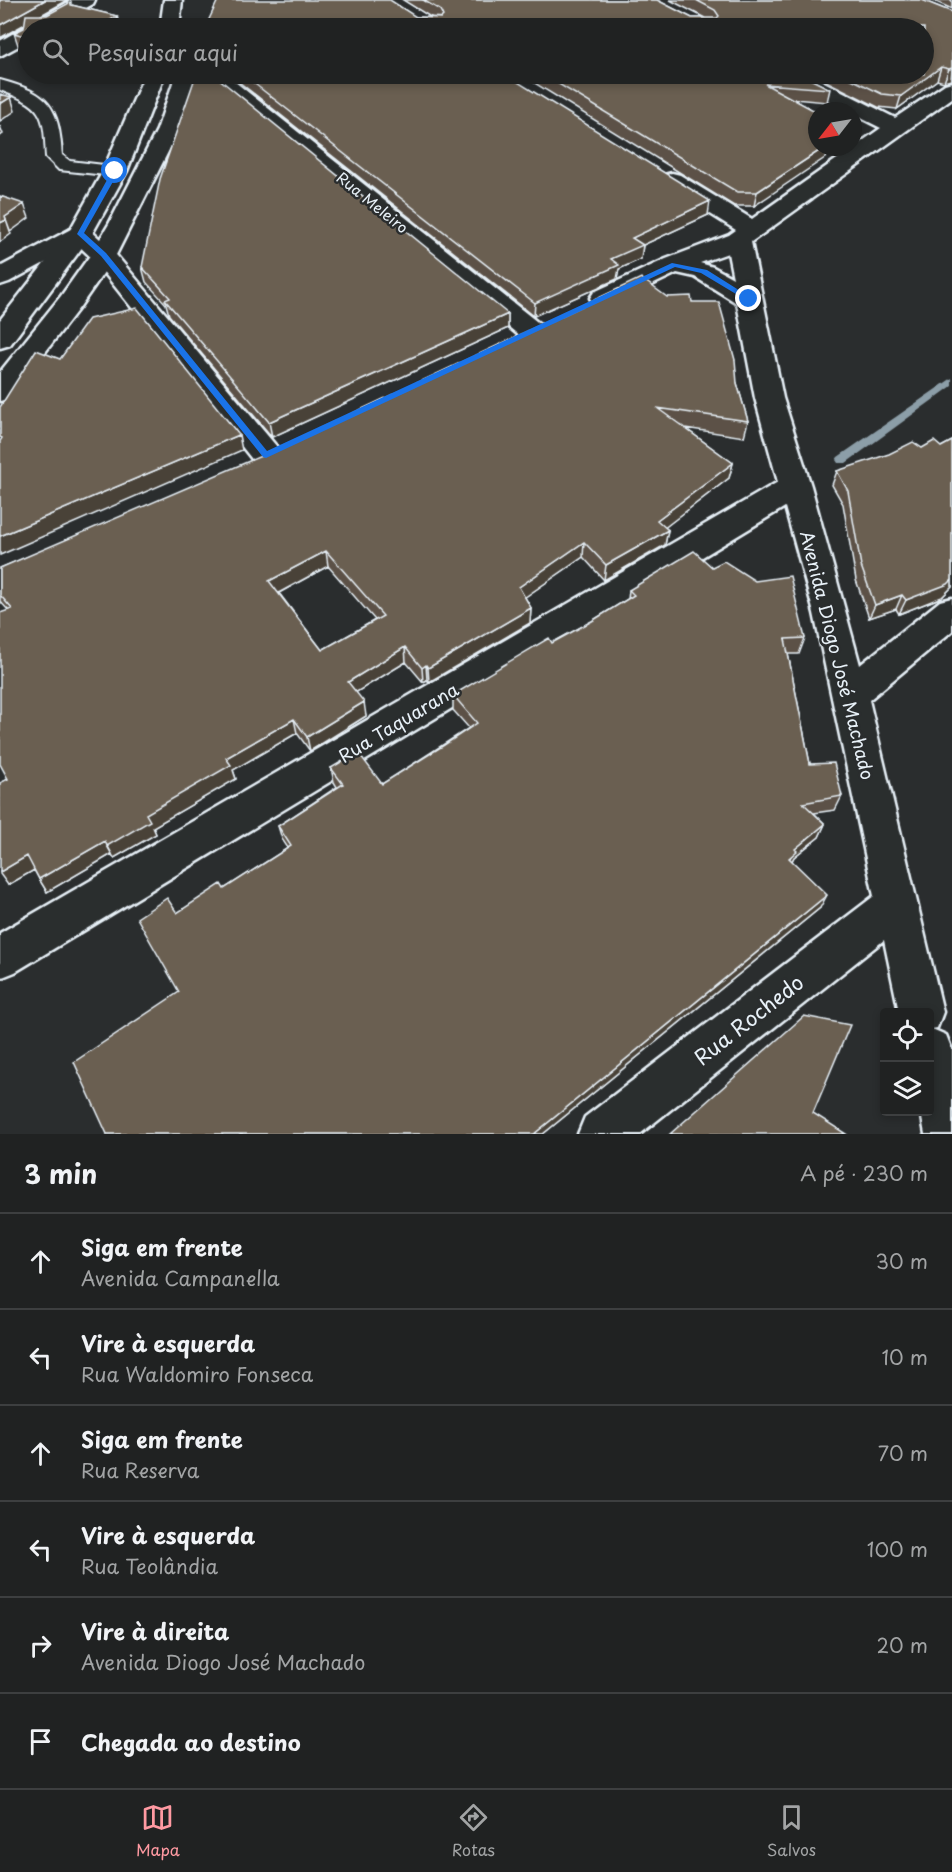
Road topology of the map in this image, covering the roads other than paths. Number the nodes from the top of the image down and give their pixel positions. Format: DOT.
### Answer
graph roads {
  1 [pos="86,0"];
  2 [pos="173,0"];
  3 [pos="54,18"];
  4 [pos="171,18"];
  5 [pos="18,39"];
  6 [pos="0,50"];
  7 [pos="151,84"];
  8 [pos="183,84"];
  9 [pos="226,84"];
  10 [pos="811,84"];
  11 [pos="0,85"];
  12 [pos="952,88"];
  13 [pos="897,128"];
  14 [pos="649,166"];
  15 [pos="115,171"];
  16 [pos="80,234"];
  17 [pos="746,235"];
  18 [pos="103,255"];
  19 [pos="675,264"];
  20 [pos="0,278"];
  21 [pos="749,299"];
  22 [pos="583,307"];
  23 [pos="0,339"];
  24 [pos="500,346"];
  25 [pos="0,391"];
  26 [pos="266,455"];
  27 [pos="796,486"];
  28 [pos="952,611"];
  29 [pos="850,693"];
  30 [pos="896,905"];
  31 [pos="0,957"];
  32 [pos="920,1008"];
  33 [pos="933,1062"];
  34 [pos="602,1134"];
  35 [pos="949,1134"];
  1 -- 3 [label="street"];
  2 -- 4 [label="street"];
  5 -- 6 [label="street"];
  7 -- 15 [label="street"];
  8 -- 18 [label="street"];
  9 -- 24 [label="street, Rua Meleiro"];
  10 -- 13 [label="street"];
  11 -- 15 [label="lane"];
  12 -- 13 [label="street"];
  13 -- 17 [label="street"];
  14 -- 17 [label="street"];
  15 -- 16 [label="street"];
  16 -- 18 [label="street"];
  16 -- 20 [label="street"];
  16 -- 23 [label="street"];
  17 -- 19 [label="street"];
  17 -- 21 [label="street, Avenida Diogo José Machado"];
  18 -- 25 [label="street"];
  18 -- 26 [label="street"];
  19 -- 21 [label="street"];
  19 -- 22 [label="street"];
  21 -- 27 [label="street, Avenida Diogo José Machado"];
  27 -- 29 [label="street, Avenida Diogo José Machado"];
  27 -- 31 [label="street, Rua Taquarana"];
  28 -- 29 [label="street"];
  29 -- 30 [label="street, Avenida Diogo José Machado"];
  30 -- 32 [label="street, Avenida Diogo José Machado"];
  30 -- 34 [label="street, Rua Rochedo"];
  33 -- 35 [label="street"];
}
